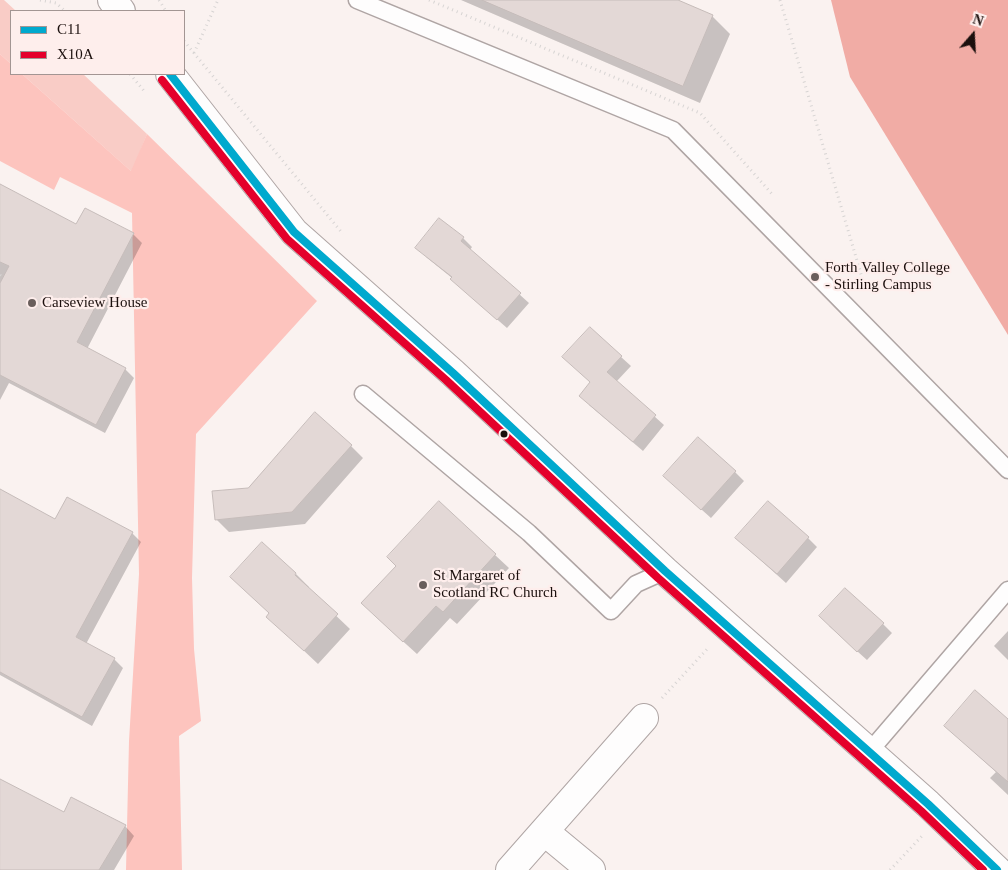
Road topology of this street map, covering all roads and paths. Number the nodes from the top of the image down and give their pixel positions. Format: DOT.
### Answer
graph roads {
  1 [pos="40,0"];
  2 [pos="112,0"];
  3 [pos="218,0"];
  4 [pos="357,0"];
  5 [pos="780,0"];
  6 [pos="57,2"];
  7 [pos="120,10"];
  8 [pos="185,42"];
  9 [pos="194,54"];
  10 [pos="171,75"];
  11 [pos="345,237"];
  12 [pos="866,294"];
  13 [pos="363,394"];
  14 [pos="1008,470"];
  15 [pos="666,570"];
  16 [pos="1008,590"];
  17 [pos="727,626"];
  18 [pos="644,718"];
  19 [pos="869,752"];
  20 [pos="941,816"];
  21 [pos="545,832"];
  22 [pos="510,870"];
  23 [pos="591,870"];
  24 [pos="890,870"];
  25 [pos="997,870"];
  1 -- 6 [label="path"];
  2 -- 7 [label="street"];
  3 -- 9 [label="path"];
  4 -- 14 [label="lane"];
  5 -- 12 [label="path"];
  8 -- 9 [label="path"];
  9 -- 11 [label="path"];
  10 -- 15 [label="street"];
  13 -- 15 [label="lane"];
  15 -- 17 [label="street"];
  16 -- 19 [label="lane"];
  17 -- 18 [label="path"];
  17 -- 19 [label="street"];
  18 -- 21 [label="street"];
  19 -- 20 [label="street"];
  20 -- 24 [label="path"];
  20 -- 25 [label="street"];
  21 -- 22 [label="street"];
  21 -- 23 [label="street"];
}
